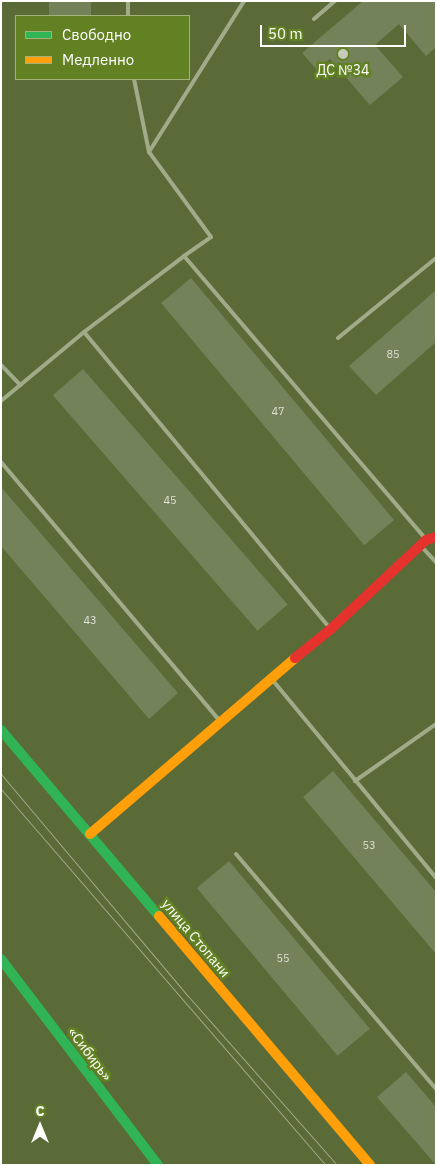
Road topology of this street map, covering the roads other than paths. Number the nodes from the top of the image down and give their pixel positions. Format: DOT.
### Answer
graph roads {
  1 [pos="128,1"];
  2 [pos="244,1"];
  3 [pos="335,1"];
  4 [pos="128,15"];
  5 [pos="314,19"];
  6 [pos="134,80"];
  7 [pos="149,152"];
  8 [pos="184,256"];
  9 [pos="436,258"];
  10 [pos="84,332"];
  11 [pos="338,338"];
  12 [pos="1,365"];
  13 [pos="20,385"];
  14 [pos="1,400"];
  15 [pos="1,462"];
  16 [pos="427,540"];
  17 [pos="436,562"];
  18 [pos="332,629"];
  19 [pos="270,677"];
  20 [pos="220,722"];
  21 [pos="436,724"];
  22 [pos="1,730"];
  23 [pos="356,781"];
  24 [pos="90,834"];
  25 [pos="236,854"];
  26 [pos="436,878"];
  27 [pos="1,959"];
  28 [pos="436,1089"];
  29 [pos="158,1165"];
  30 [pos="370,1165"];
  1 -- 4 [label="lane"];
  2 -- 7 [label="lane"];
  3 -- 5 [label="lane"];
  6 -- 7 [label="lane"];
  7 -- 8 [label="lane"];
  8 -- 10 [label="lane"];
  8 -- 16 [label="lane"];
  9 -- 11 [label="lane"];
  10 -- 13 [label="lane"];
  10 -- 18 [label="lane"];
  12 -- 13 [label="lane"];
  13 -- 14 [label="lane"];
  15 -- 20 [label="lane"];
  16 -- 17 [label="lane"];
  16 -- 18 [label="street"];
  18 -- 19 [label="street"];
  19 -- 20 [label="street"];
  19 -- 23 [label="lane"];
  20 -- 24 [label="street"];
  21 -- 23 [label="lane"];
  22 -- 24 [label="street, улица Стопани"];
  23 -- 26 [label="lane"];
  24 -- 30 [label="street, улица Стопани"];
  25 -- 28 [label="lane"];
  27 -- 29 [label="street, «Сибирь»"];
}
